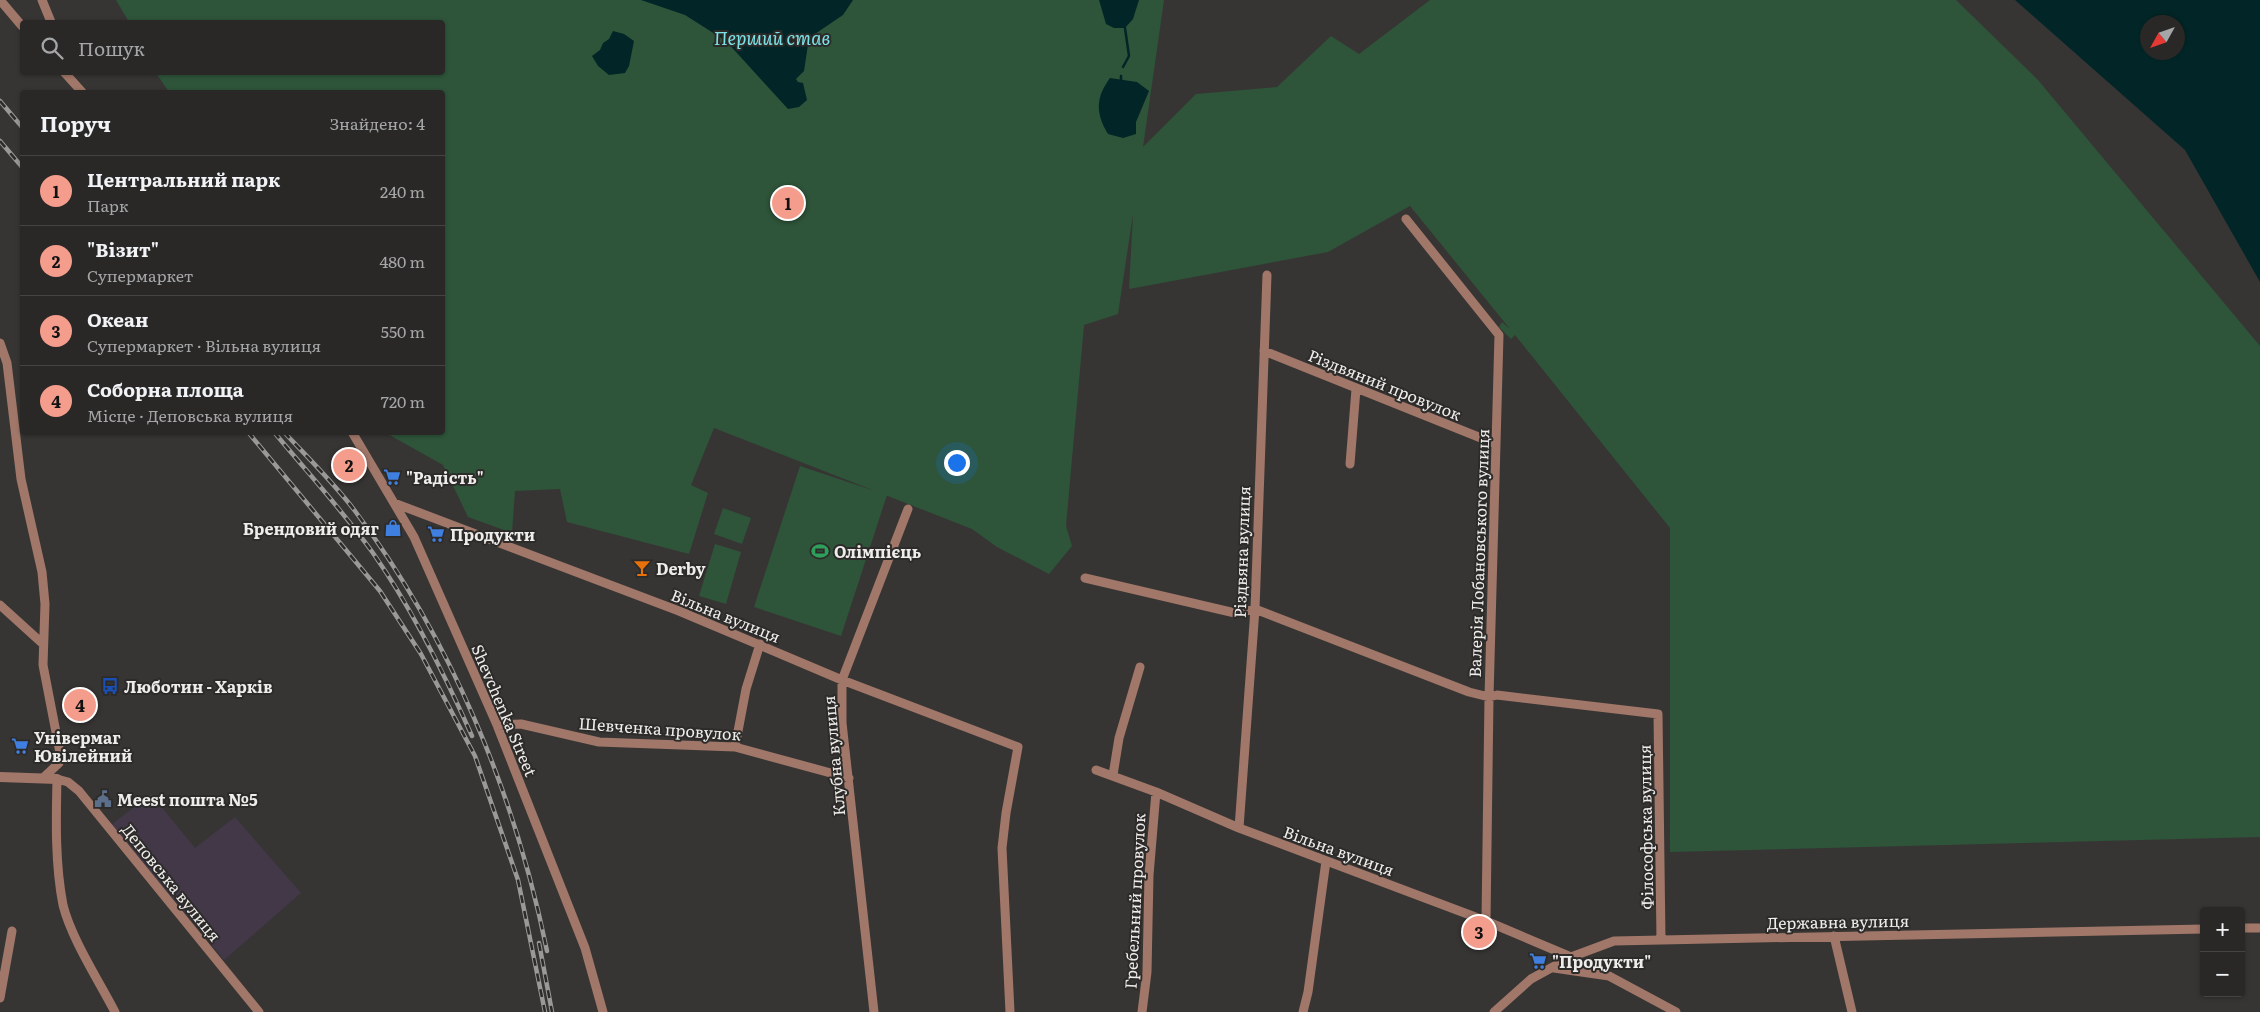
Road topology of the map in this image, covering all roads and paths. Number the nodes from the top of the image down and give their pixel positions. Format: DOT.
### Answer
graph roads {
  1 [pos="0,0"];
  2 [pos="42,0"];
  3 [pos="50,20"];
  4 [pos="20,24"];
  5 [pos="67,75"];
  6 [pos="75,75"];
  7 [pos="80,90"];
  8 [pos="81,90"];
  9 [pos="1406,220"];
  10 [pos="1267,276"];
  11 [pos="0,343"];
  12 [pos="1264,351"];
  13 [pos="1356,388"];
  14 [pos="354,435"];
  15 [pos="1496,444"];
  16 [pos="1350,464"];
  17 [pos="394,503"];
  18 [pos="908,509"];
  19 [pos="1084,578"];
  20 [pos="0,605"];
  21 [pos="1255,609"];
  22 [pos="43,644"];
  23 [pos="760,644"];
  24 [pos="1140,667"];
  25 [pos="842,680"];
  26 [pos="1489,698"];
  27 [pos="497,725"];
  28 [pos="735,747"];
  29 [pos="1096,770"];
  30 [pos="1113,775"];
  31 [pos="0,777"];
  32 [pos="42,778"];
  33 [pos="849,778"];
  34 [pos="57,779"];
  35 [pos="1156,792"];
  36 [pos="1239,828"];
  37 [pos="1326,862"];
  38 [pos="1486,921"];
  39 [pos="2245,928"];
  40 [pos="2260,928"];
  41 [pos="2200,929"];
  42 [pos="12,931"];
  43 [pos="1834,936"];
  44 [pos="1661,940"];
  45 [pos="1571,957"];
  46 [pos="1554,968"];
  47 [pos="0,998"];
  48 [pos="115,1012"];
  49 [pos="259,1012"];
  50 [pos="603,1012"];
  51 [pos="874,1012"];
  52 [pos="1010,1012"];
  53 [pos="1142,1012"];
  54 [pos="1303,1012"];
  55 [pos="1494,1012"];
  56 [pos="1676,1012"];
  57 [pos="1852,1012"];
  1 -- 4 [label="street"];
  2 -- 3 [label="street"];
  5 -- 7 [label="street"];
  6 -- 8 [label="street"];
  9 -- 15 [label="street, Валерія Лобановського вулиця"];
  10 -- 12 [label="street, Різдвяна вулиця"];
  11 -- 22 [label="street"];
  12 -- 13 [label="street, Різдвяний провулок"];
  12 -- 21 [label="street, Різдвяна вулиця"];
  13 -- 15 [label="street, Різдвяний провулок"];
  13 -- 16 [label="street"];
  14 -- 17 [label="street, Shevchenka Street"];
  15 -- 26 [label="street, Валерія Лобановського вулиця"];
  17 -- 23 [label="street, Вільна вулиця"];
  17 -- 27 [label="street, Shevchenka Street"];
  18 -- 25 [label="street, Клубна вулиця"];
  19 -- 21 [label="street"];
  20 -- 22 [label="street"];
  21 -- 26 [label="street"];
  21 -- 36 [label="street, Різдвяна вулиця"];
  22 -- 32 [label="street"];
  23 -- 25 [label="street, Вільна вулиця"];
  23 -- 28 [label="street"];
  24 -- 30 [label="street"];
  25 -- 33 [label="street, Клубна вулиця"];
  25 -- 52 [label="street, Вільна вулиця"];
  26 -- 38 [label="street, Валерія Лобановського вулиця"];
  26 -- 44 [label="street, Філософська вулиця"];
  27 -- 28 [label="street, Шевченка провулок"];
  27 -- 50 [label="street, Shevchenka Street"];
  28 -- 33 [label="street, Шевченка провулок"];
  29 -- 30 [label="street, Вільна вулиця"];
  30 -- 35 [label="street, Вільна вулиця"];
  31 -- 32 [label="street"];
  32 -- 34 [label="street"];
  33 -- 51 [label="street, Клубна вулиця"];
  34 -- 48 [label="street"];
  34 -- 49 [label="street, Деповська вулиця"];
  35 -- 36 [label="street, Вільна вулиця"];
  35 -- 53 [label="street, Гребельний провулок"];
  36 -- 37 [label="street, Вільна вулиця"];
  37 -- 38 [label="street, Вільна вулиця"];
  37 -- 54 [label="street"];
  38 -- 45 [label="street, Вільна вулиця"];
  39 -- 40 [label="street"];
  41 -- 43 [label="street, Державна вулиця"];
  42 -- 47 [label="street"];
  43 -- 44 [label="street, Державна вулиця"];
  43 -- 57 [label="street"];
  44 -- 45 [label="street, Державна вулиця"];
  45 -- 46 [label="street, Державна вулиця"];
  46 -- 55 [label="street, Державна вулиця"];
  46 -- 56 [label="street"];
}
